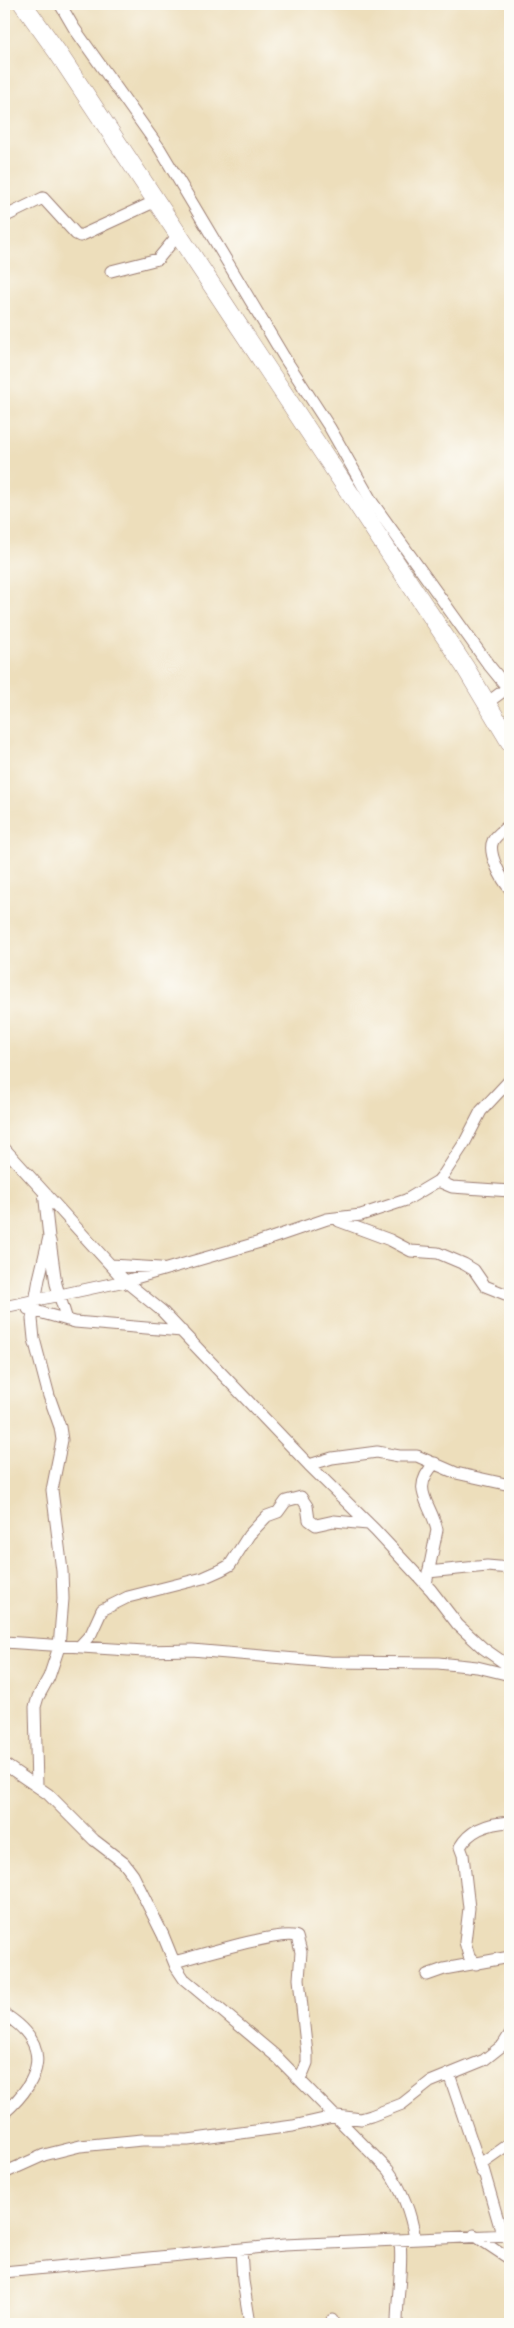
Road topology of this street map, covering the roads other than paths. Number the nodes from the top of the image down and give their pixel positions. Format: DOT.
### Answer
graph roads {
  1 [pos="60,4"];
  2 [pos="24,5"];
  3 [pos="156,202"];
  4 [pos="4,217"];
  5 [pos="178,235"];
  6 [pos="111,271"];
  7 [pos="509,689"];
  8 [pos="487,703"];
  9 [pos="510,742"];
  10 [pos="510,824"];
  11 [pos="510,889"];
  12 [pos="510,1080"];
  13 [pos="4,1148"];
  14 [pos="438,1181"];
  15 [pos="44,1191"];
  16 [pos="510,1191"];
  17 [pos="328,1219"];
  18 [pos="49,1237"];
  19 [pos="111,1265"];
  20 [pos="169,1268"];
  21 [pos="125,1281"];
  22 [pos="59,1296"];
  23 [pos="510,1296"];
  24 [pos="34,1306"];
  25 [pos="4,1307"];
  26 [pos="66,1320"];
  27 [pos="182,1331"];
  28 [pos="436,1463"];
  29 [pos="309,1465"];
  30 [pos="510,1485"];
  31 [pos="368,1524"];
  32 [pos="510,1568"];
  33 [pos="428,1572"];
  34 [pos="426,1584"];
  35 [pos="4,1642"];
  36 [pos="59,1647"];
  37 [pos="79,1647"];
  38 [pos="510,1667"];
  39 [pos="510,1675"];
  40 [pos="4,1764"];
  41 [pos="36,1786"];
  42 [pos="510,1822"];
  43 [pos="510,1957"];
  44 [pos="174,1962"];
  45 [pos="476,1964"];
  46 [pos="427,1975"];
  47 [pos="4,2014"];
  48 [pos="509,2038"];
  49 [pos="449,2074"];
  50 [pos="300,2080"];
  51 [pos="4,2113"];
  52 [pos="337,2116"];
  53 [pos="510,2143"];
  54 [pos="4,2173"];
  55 [pos="483,2173"];
  56 [pos="506,2234"];
  57 [pos="474,2236"];
  58 [pos="415,2239"];
  59 [pos="400,2240"];
  60 [pos="241,2250"];
  61 [pos="510,2259"];
  62 [pos="5,2270"];
  63 [pos="393,2323"];
  64 [pos="250,2324"];
  1 -- 7 [label="street"];
  2 -- 3 [label="main road"];
  3 -- 4 [label="street"];
  3 -- 5 [label="main road"];
  5 -- 6 [label="street"];
  5 -- 8 [label="main road"];
  7 -- 8 [label="street"];
  8 -- 9 [label="main road"];
  10 -- 11 [label="street"];
  12 -- 14 [label="street"];
  13 -- 15 [label="street"];
  14 -- 16 [label="street"];
  14 -- 17 [label="street"];
  15 -- 18 [label="street"];
  15 -- 19 [label="street"];
  17 -- 20 [label="street"];
  17 -- 23 [label="street"];
  18 -- 22 [label="street"];
  18 -- 24 [label="street"];
  19 -- 20 [label="street"];
  19 -- 21 [label="street"];
  20 -- 21 [label="street"];
  21 -- 22 [label="street"];
  21 -- 27 [label="street"];
  22 -- 24 [label="street"];
  22 -- 26 [label="street"];
  24 -- 25 [label="street"];
  24 -- 26 [label="street"];
  24 -- 36 [label="street"];
  26 -- 27 [label="street"];
  27 -- 29 [label="street"];
  28 -- 29 [label="street"];
  28 -- 30 [label="street"];
  28 -- 33 [label="street"];
  29 -- 31 [label="street"];
  31 -- 34 [label="street"];
  31 -- 37 [label="street"];
  32 -- 33 [label="street"];
  33 -- 34 [label="street"];
  34 -- 38 [label="street"];
  35 -- 36 [label="street"];
  36 -- 37 [label="street"];
  36 -- 41 [label="street"];
  37 -- 39 [label="street"];
  40 -- 41 [label="street"];
  41 -- 44 [label="street"];
  42 -- 45 [label="street"];
  43 -- 45 [label="street"];
  44 -- 50 [label="street"];
  44 -- 50 [label="street"];
  45 -- 46 [label="street"];
  47 -- 51 [label="street"];
  48 -- 49 [label="street"];
  49 -- 52 [label="street"];
  49 -- 55 [label="street"];
  50 -- 52 [label="street"];
  52 -- 54 [label="street"];
  52 -- 58 [label="street"];
  53 -- 55 [label="street"];
  55 -- 56 [label="street"];
  56 -- 57 [label="street"];
  57 -- 58 [label="street"];
  57 -- 61 [label="street"];
  58 -- 59 [label="street"];
  59 -- 60 [label="street"];
  59 -- 63 [label="street"];
  60 -- 62 [label="street"];
  60 -- 64 [label="street"];
}
